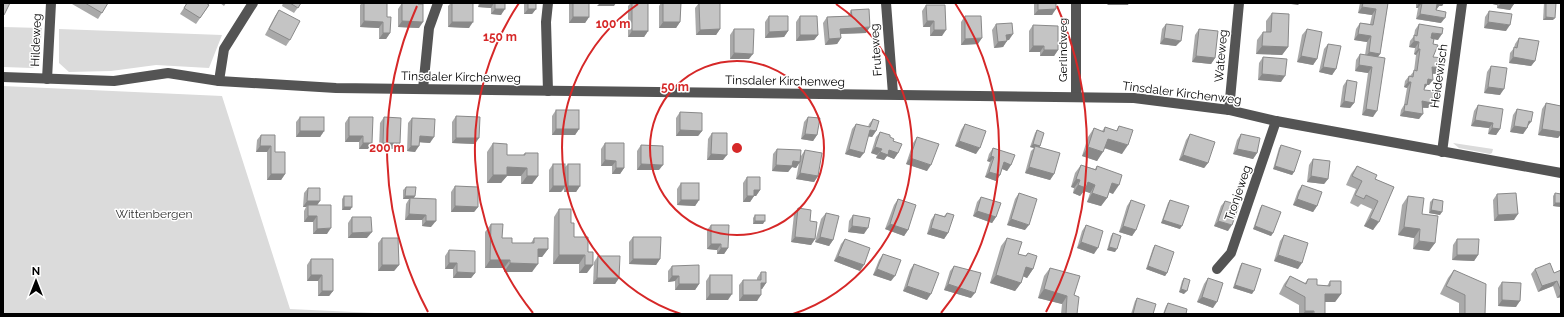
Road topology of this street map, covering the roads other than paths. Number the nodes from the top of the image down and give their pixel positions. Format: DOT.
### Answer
graph roads {
  1 [pos="50,3"];
  2 [pos="253,3"];
  3 [pos="438,3"];
  4 [pos="548,3"];
  5 [pos="886,3"];
  6 [pos="1076,3"];
  7 [pos="1239,3"];
  8 [pos="1462,3"];
  9 [pos="3,77"];
  10 [pos="48,78"];
  11 [pos="219,81"];
  12 [pos="423,89"];
  13 [pos="548,91"];
  14 [pos="893,94"];
  15 [pos="1076,96"];
  16 [pos="1230,110"];
  17 [pos="1276,121"];
  18 [pos="1442,152"];
  19 [pos="1561,173"];
  20 [pos="1217,269"];
  1 -- 10 [label="street, Hildeweg"];
  2 -- 11 [label="street"];
  3 -- 12 [label="street"];
  4 -- 13 [label="street"];
  5 -- 14 [label="street, Fruteweg"];
  6 -- 15 [label="street, Gerlindweg"];
  7 -- 16 [label="street, Wateweg"];
  8 -- 18 [label="street, Heidewisch"];
  9 -- 10 [label="street, Tinsdaler Kirchenweg"];
  10 -- 11 [label="street, Tinsdaler Kirchenweg"];
  11 -- 12 [label="street, Tinsdaler Kirchenweg"];
  12 -- 13 [label="street, Tinsdaler Kirchenweg"];
  13 -- 14 [label="street, Tinsdaler Kirchenweg"];
  14 -- 15 [label="street, Tinsdaler Kirchenweg"];
  15 -- 16 [label="street, Tinsdaler Kirchenweg"];
  16 -- 17 [label="street, Tinsdaler Kirchenweg"];
  17 -- 18 [label="street, Tinsdaler Kirchenweg"];
  17 -- 20 [label="street, Tronjeweg"];
  18 -- 19 [label="street, Tinsdaler Kirchenweg"];
}
